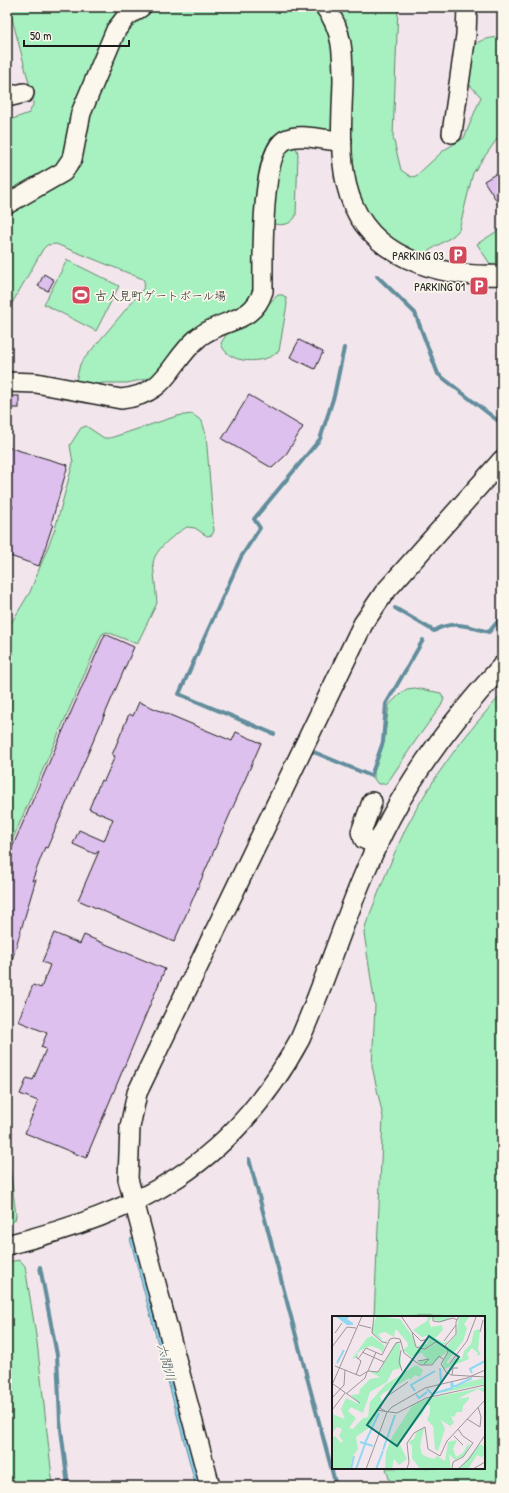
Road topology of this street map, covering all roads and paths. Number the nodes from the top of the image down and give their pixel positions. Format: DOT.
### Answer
graph roads {
  1 [pos="141,7"];
  2 [pos="325,7"];
  3 [pos="467,7"];
  4 [pos="452,133"];
  5 [pos="342,141"];
  6 [pos="7,204"];
  7 [pos="502,275"];
  8 [pos="7,382"];
  9 [pos="502,460"];
  10 [pos="502,666"];
  11 [pos="372,802"];
  12 [pos="378,845"];
  13 [pos="134,1203"];
  14 [pos="7,1245"];
  15 [pos="210,1486"];
  1 -- 6 [label="street"];
  2 -- 5 [label="street"];
  3 -- 4 [label="street"];
  5 -- 7 [label="street"];
  5 -- 8 [label="street"];
  9 -- 13 [label="street"];
  10 -- 12 [label="street"];
  11 -- 12 [label="street"];
  12 -- 13 [label="street"];
  13 -- 14 [label="street"];
  13 -- 15 [label="street"];
}
